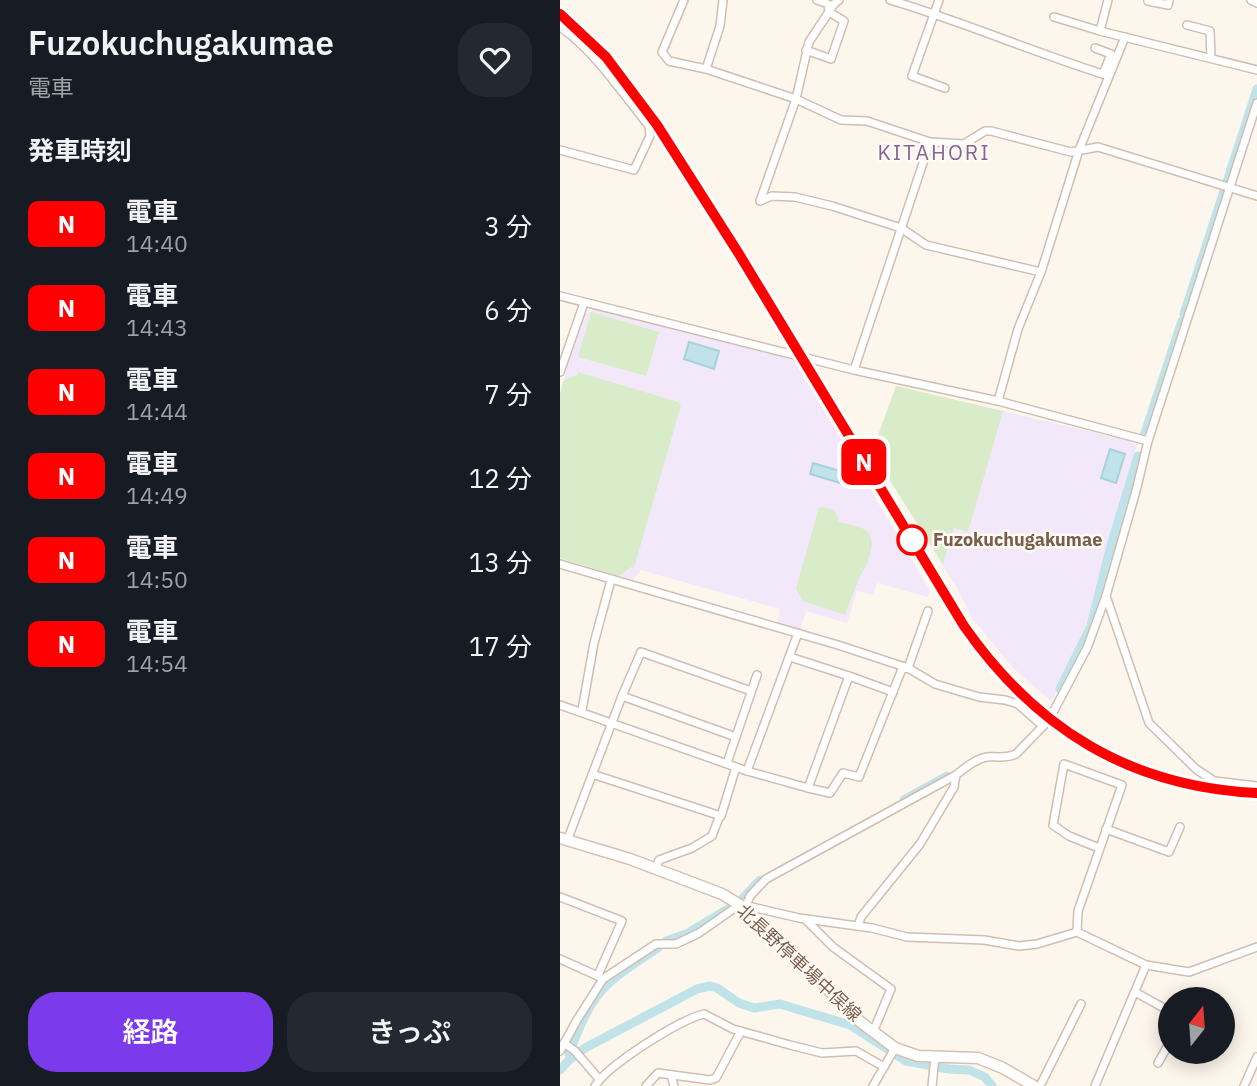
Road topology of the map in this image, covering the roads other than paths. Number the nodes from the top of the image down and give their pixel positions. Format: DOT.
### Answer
graph roads {
  1 [pos="684,0"];
  2 [pos="723,0"];
  3 [pos="817,0"];
  4 [pos="839,0"];
  5 [pos="890,0"];
  6 [pos="925,0"];
  7 [pos="939,0"];
  8 [pos="1108,0"];
  9 [pos="1169,0"];
  10 [pos="1251,0"];
  11 [pos="1148,1"];
  12 [pos="1257,3"];
  13 [pos="922,9"];
  14 [pos="829,12"];
  15 [pos="934,13"];
  16 [pos="1054,17"];
  17 [pos="1187,25"];
  18 [pos="560,27"];
  19 [pos="1100,31"];
  20 [pos="1125,37"];
  21 [pos="1095,48"];
  22 [pos="806,50"];
  23 [pos="1211,58"];
  24 [pos="706,69"];
  25 [pos="1257,70"];
  26 [pos="1106,75"];
  27 [pos="945,88"];
  28 [pos="796,99"];
  29 [pos="1257,103"];
  30 [pos="930,142"];
  31 [pos="560,150"];
  32 [pos="1079,150"];
  33 [pos="1230,186"];
  34 [pos="1257,196"];
  35 [pos="901,228"];
  36 [pos="1041,272"];
  37 [pos="560,296"];
  38 [pos="584,303"];
  39 [pos="854,370"];
  40 [pos="560,372"];
  41 [pos="998,401"];
  42 [pos="1148,441"];
  43 [pos="560,564"];
  44 [pos="611,580"];
  45 [pos="1106,596"];
  46 [pos="928,611"];
  47 [pos="798,633"];
  48 [pos="790,657"];
  49 [pos="908,668"];
  50 [pos="757,675"];
  51 [pos="849,676"];
  52 [pos="751,691"];
  53 [pos="893,692"];
  54 [pos="622,696"];
  55 [pos="560,705"];
  56 [pos="582,710"];
  57 [pos="612,721"];
  58 [pos="1043,726"];
  59 [pos="736,737"];
  60 [pos="727,763"];
  61 [pos="736,767"];
  62 [pos="747,771"];
  63 [pos="592,774"];
  64 [pos="956,775"];
  65 [pos="1257,786"];
  66 [pos="808,788"];
  67 [pos="720,815"];
  68 [pos="1180,827"];
  69 [pos="1107,830"];
  70 [pos="564,840"];
  71 [pos="1100,848"];
  72 [pos="655,869"];
  73 [pos="560,897"];
  74 [pos="742,906"];
  75 [pos="806,919"];
  76 [pos="858,926"];
  77 [pos="1077,932"];
  78 [pos="1257,947"];
  79 [pos="560,958"];
  80 [pos="1146,965"];
  81 [pos="601,977"];
  82 [pos="1135,992"];
  83 [pos="1081,1004"];
  84 [pos="1158,1005"];
  85 [pos="741,1031"];
  86 [pos="873,1032"];
  87 [pos="570,1050"];
  88 [pos="892,1052"];
  89 [pos="1257,1057"];
  90 [pos="934,1063"];
  91 [pos="884,1067"];
  92 [pos="671,1075"];
  93 [pos="597,1083"];
  94 [pos="711,1083"];
  95 [pos="646,1086"];
  96 [pos="674,1086"];
  97 [pos="873,1086"];
  98 [pos="932,1086"];
  99 [pos="1034,1086"];
  100 [pos="1040,1086"];
  101 [pos="1095,1086"];
  102 [pos="1244,1086"];
  1 -- 24 [label="street"];
  2 -- 24 [label="street"];
  3 -- 14 [label="street"];
  4 -- 14 [label="street"];
  5 -- 13 [label="street"];
  6 -- 13 [label="street"];
  7 -- 15 [label="street"];
  8 -- 19 [label="street"];
  9 -- 11 [label="street"];
  10 -- 12 [label="street"];
  13 -- 15 [label="street"];
  14 -- 22 [label="street"];
  14 -- 22 [label="street"];
  15 -- 26 [label="street"];
  15 -- 27 [label="street"];
  16 -- 19 [label="street"];
  17 -- 23 [label="street"];
  18 -- 31 [label="street"];
  19 -- 20 [label="street"];
  20 -- 23 [label="street"];
  20 -- 26 [label="street"];
  21 -- 26 [label="street"];
  22 -- 28 [label="street"];
  23 -- 25 [label="street"];
  24 -- 28 [label="street"];
  26 -- 32 [label="street"];
  28 -- 30 [label="street"];
  28 -- 35 [label="street"];
  29 -- 33 [label="street"];
  30 -- 32 [label="street"];
  30 -- 35 [label="street"];
  32 -- 33 [label="street"];
  32 -- 36 [label="street"];
  33 -- 34 [label="street"];
  33 -- 42 [label="street"];
  35 -- 36 [label="street"];
  35 -- 39 [label="street"];
  36 -- 41 [label="street"];
  37 -- 38 [label="street"];
  38 -- 39 [label="street"];
  38 -- 40 [label="street"];
  39 -- 41 [label="street"];
  41 -- 42 [label="street"];
  42 -- 45 [label="street"];
  43 -- 44 [label="street"];
  44 -- 47 [label="street"];
  44 -- 56 [label="street"];
  45 -- 58 [label="street"];
  45 -- 65 [label="street"];
  46 -- 49 [label="street"];
  47 -- 48 [label="street"];
  47 -- 49 [label="street"];
  48 -- 51 [label="street"];
  48 -- 62 [label="street"];
  49 -- 53 [label="street"];
  49 -- 58 [label="street"];
  50 -- 52 [label="street"];
  51 -- 53 [label="street"];
  51 -- 66 [label="street"];
  52 -- 54 [label="street"];
  52 -- 59 [label="street"];
  53 -- 66 [label="street"];
  54 -- 57 [label="street"];
  54 -- 59 [label="street"];
  55 -- 56 [label="street"];
  56 -- 57 [label="street"];
  57 -- 60 [label="street"];
  57 -- 63 [label="street"];
  58 -- 64 [label="street"];
  59 -- 60 [label="street"];
  60 -- 61 [label="street"];
  61 -- 62 [label="street"];
  61 -- 67 [label="street"];
  62 -- 66 [label="street"];
  63 -- 67 [label="street"];
  63 -- 70 [label="street"];
  64 -- 74 [label="street"];
  64 -- 76 [label="street"];
  67 -- 72 [label="street"];
  68 -- 69 [label="street"];
  69 -- 71 [label="street"];
  69 -- 71 [label="street"];
  70 -- 72 [label="main road, 北長野停車場中俣線"];
  71 -- 77 [label="street"];
  72 -- 74 [label="main road, 北長野停車場中俣線"];
  73 -- 81 [label="street"];
  74 -- 75 [label="street"];
  74 -- 81 [label="street"];
  74 -- 86 [label="main road, 北長野停車場中俣線"];
  75 -- 76 [label="street"];
  75 -- 86 [label="street"];
  76 -- 77 [label="street"];
  77 -- 80 [label="street"];
  78 -- 80 [label="street"];
  79 -- 81 [label="street"];
  80 -- 82 [label="street"];
  81 -- 87 [label="street"];
  82 -- 84 [label="street"];
  82 -- 101 [label="street"];
  83 -- 100 [label="street"];
  85 -- 91 [label="street"];
  85 -- 93 [label="street"];
  85 -- 94 [label="street"];
  86 -- 88 [label="main road, 北長野停車場中俣線"];
  87 -- 93 [label="street"];
  88 -- 90 [label="main road, 北長野停車場中俣線"];
  88 -- 91 [label="street"];
  89 -- 102 [label="street"];
  90 -- 98 [label="street"];
  90 -- 99 [label="main road, 北長野停車場中俣線"];
  91 -- 97 [label="street"];
  92 -- 94 [label="street"];
  92 -- 95 [label="street"];
  92 -- 96 [label="street"];
}
